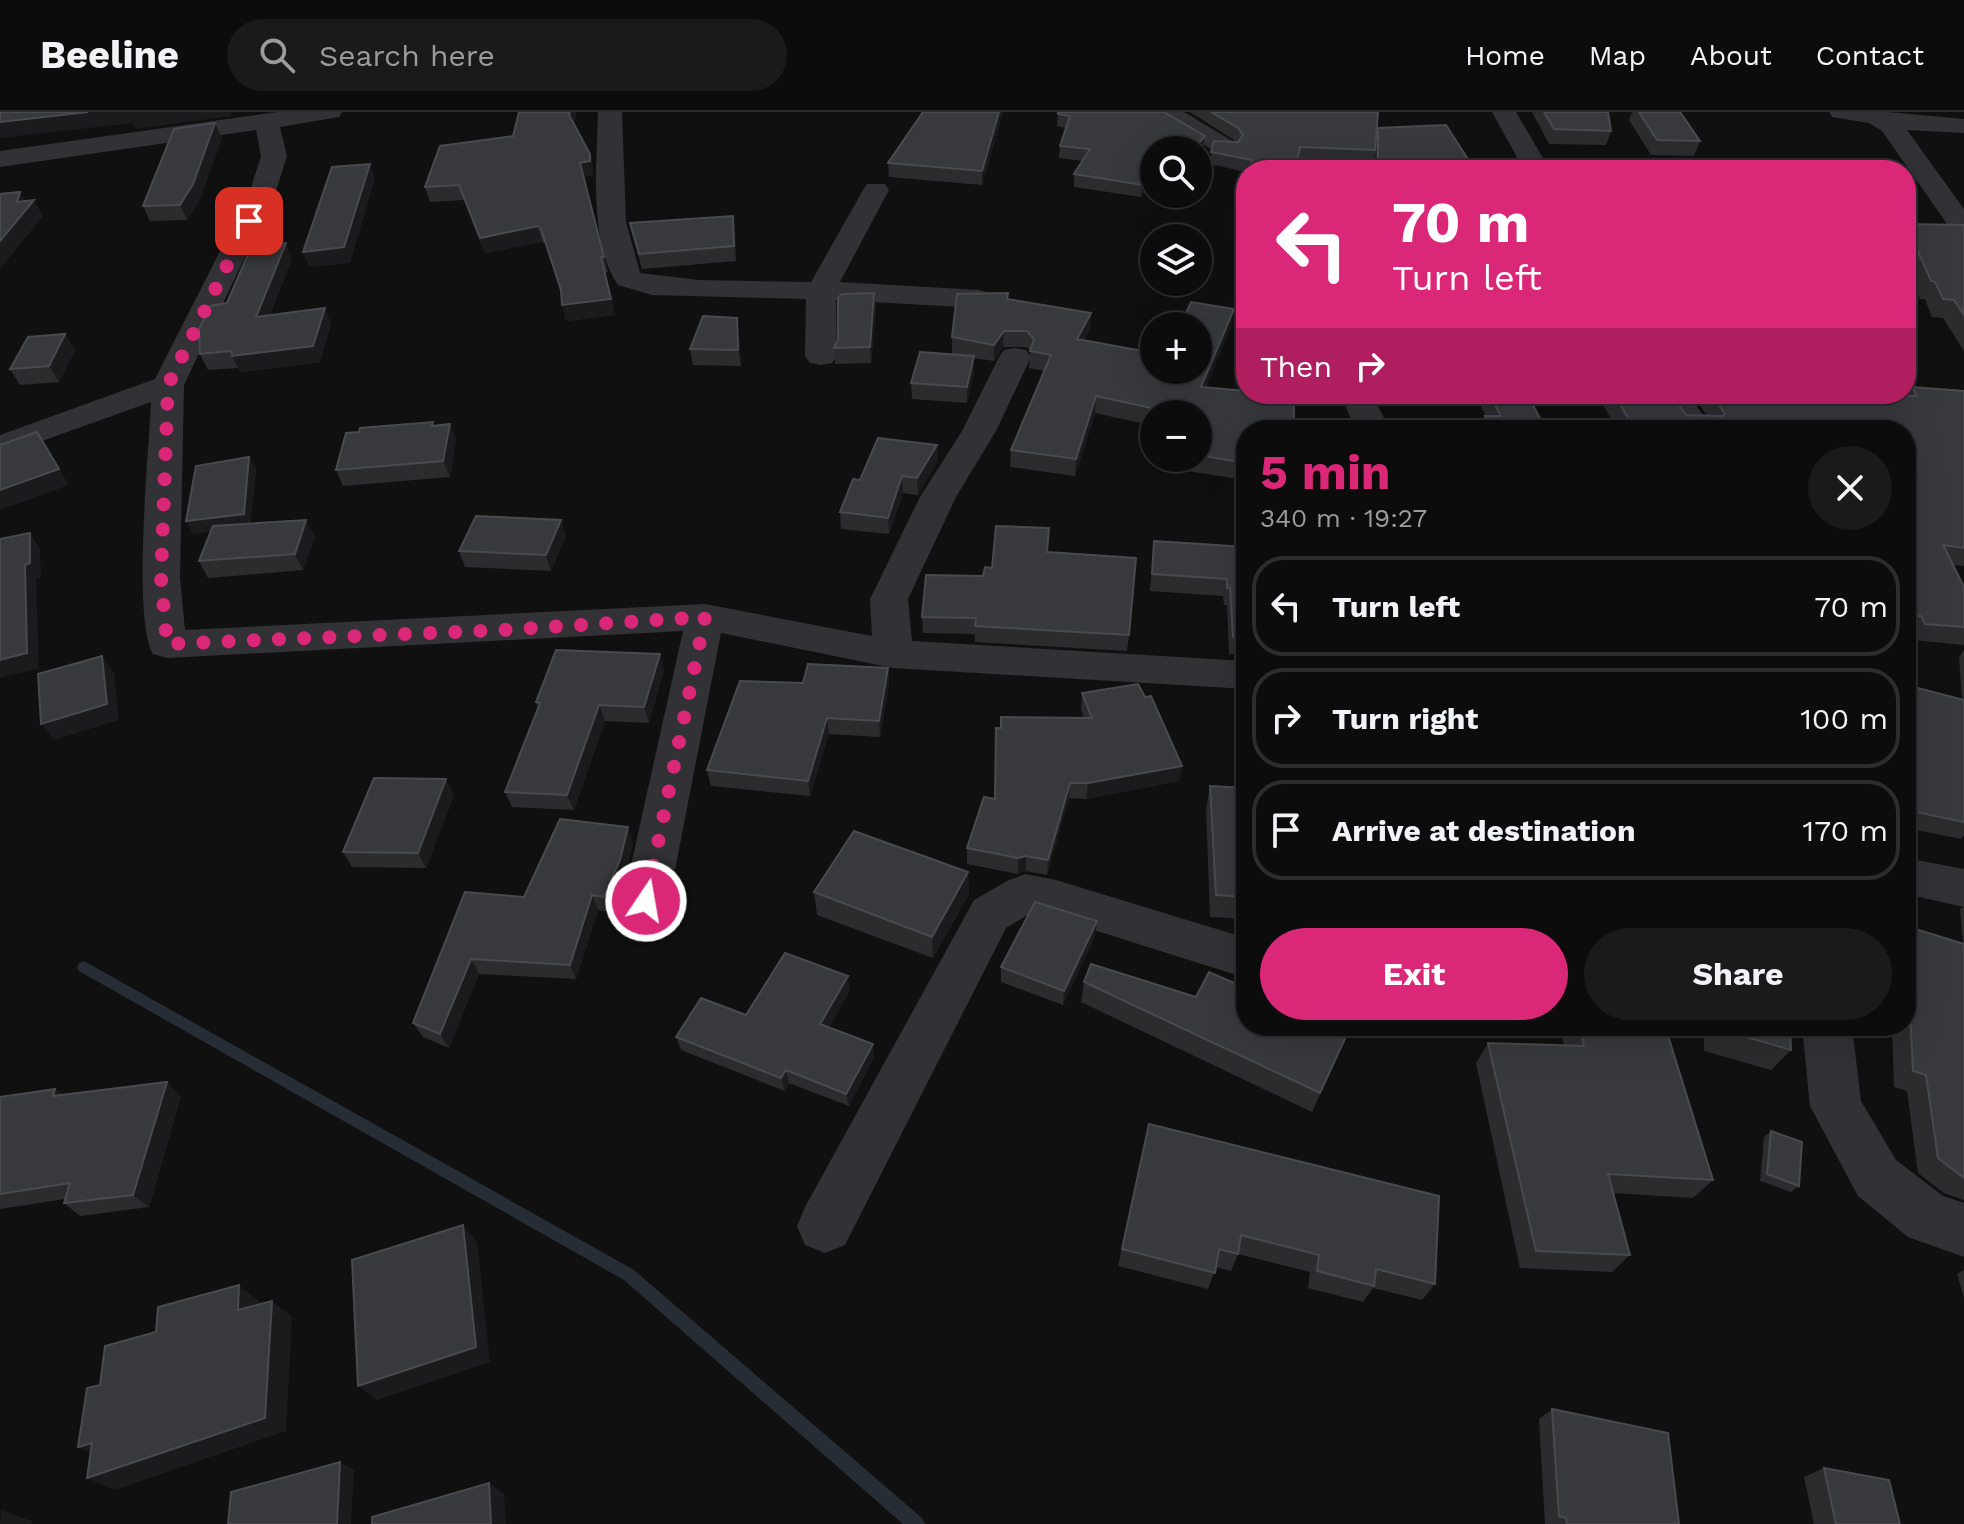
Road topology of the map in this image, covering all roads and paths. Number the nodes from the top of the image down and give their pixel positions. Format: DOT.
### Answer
graph roads {
  1 [pos="330,112"];
  2 [pos="610,112"];
  3 [pos="1166,112"];
  4 [pos="1504,112"];
  5 [pos="1841,112"];
  6 [pos="1889,116"];
  7 [pos="266,121"];
  8 [pos="1964,126"];
  9 [pos="1225,147"];
  10 [pos="0,159"];
  11 [pos="1531,160"];
  12 [pos="1915,160"];
  13 [pos="1916,161"];
  14 [pos="876,190"];
  15 [pos="1964,228"];
  16 [pos="821,290"];
  17 [pos="979,299"];
  18 [pos="821,356"];
  19 [pos="1015,357"];
  20 [pos="168,385"];
  21 [pos="0,446"];
  22 [pos="705,617"];
  23 [pos="893,654"];
  24 [pos="1236,674"];
  25 [pos="1916,875"];
  26 [pos="1964,888"];
  27 [pos="646,901"];
  28 [pos="1236,955"];
  29 [pos="1828,1036"];
  30 [pos="825,1226"];
  31 [pos="1964,1230"];
  1 -- 7 [label="street"];
  2 -- 16 [label="street"];
  3 -- 9 [label="street"];
  4 -- 11 [label="street"];
  5 -- 6 [label="street"];
  6 -- 8 [label="street"];
  6 -- 12 [label="street"];
  7 -- 10 [label="street"];
  7 -- 20 [label="street"];
  13 -- 15 [label="street"];
  14 -- 16 [label="street"];
  16 -- 17 [label="street"];
  16 -- 18 [label="street"];
  19 -- 23 [label="street"];
  20 -- 21 [label="street"];
  20 -- 22 [label="street"];
  22 -- 23 [label="street"];
  22 -- 27 [label="street"];
  23 -- 24 [label="street"];
  25 -- 26 [label="street"];
  28 -- 30 [label="street"];
  29 -- 31 [label="street"];
}
